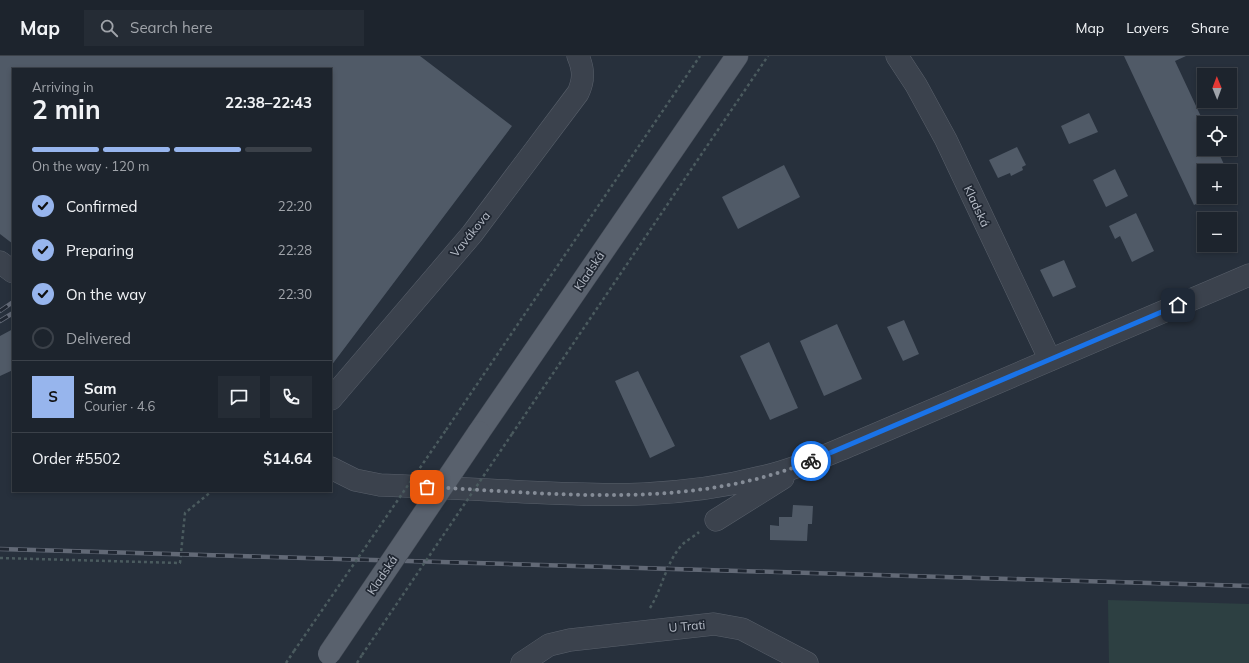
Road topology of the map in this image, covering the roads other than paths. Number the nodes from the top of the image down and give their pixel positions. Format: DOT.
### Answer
graph roads {
  1 [pos="578,56"];
  2 [pos="722,56"];
  3 [pos="737,56"];
  4 [pos="897,56"];
  5 [pos="702,105"];
  6 [pos="0,262"];
  7 [pos="12,271"];
  8 [pos="1249,275"];
  9 [pos="1050,360"];
  10 [pos="332,398"];
  11 [pos="806,463"];
  12 [pos="332,468"];
  13 [pos="716,520"];
  14 [pos="326,658"];
  15 [pos="522,663"];
  16 [pos="806,663"];
  1 -- 10 [label="street, Vavákova"];
  2 -- 5 [label="main road"];
  3 -- 5 [label="main road, Kladská"];
  4 -- 9 [label="street, Kladská"];
  5 -- 14 [label="main road, Kladská, bridge"];
  6 -- 7 [label="street"];
  8 -- 9 [label="street"];
  9 -- 11 [label="street"];
  11 -- 12 [label="street"];
  11 -- 13 [label="street"];
  15 -- 16 [label="street, U Trati"];
}
